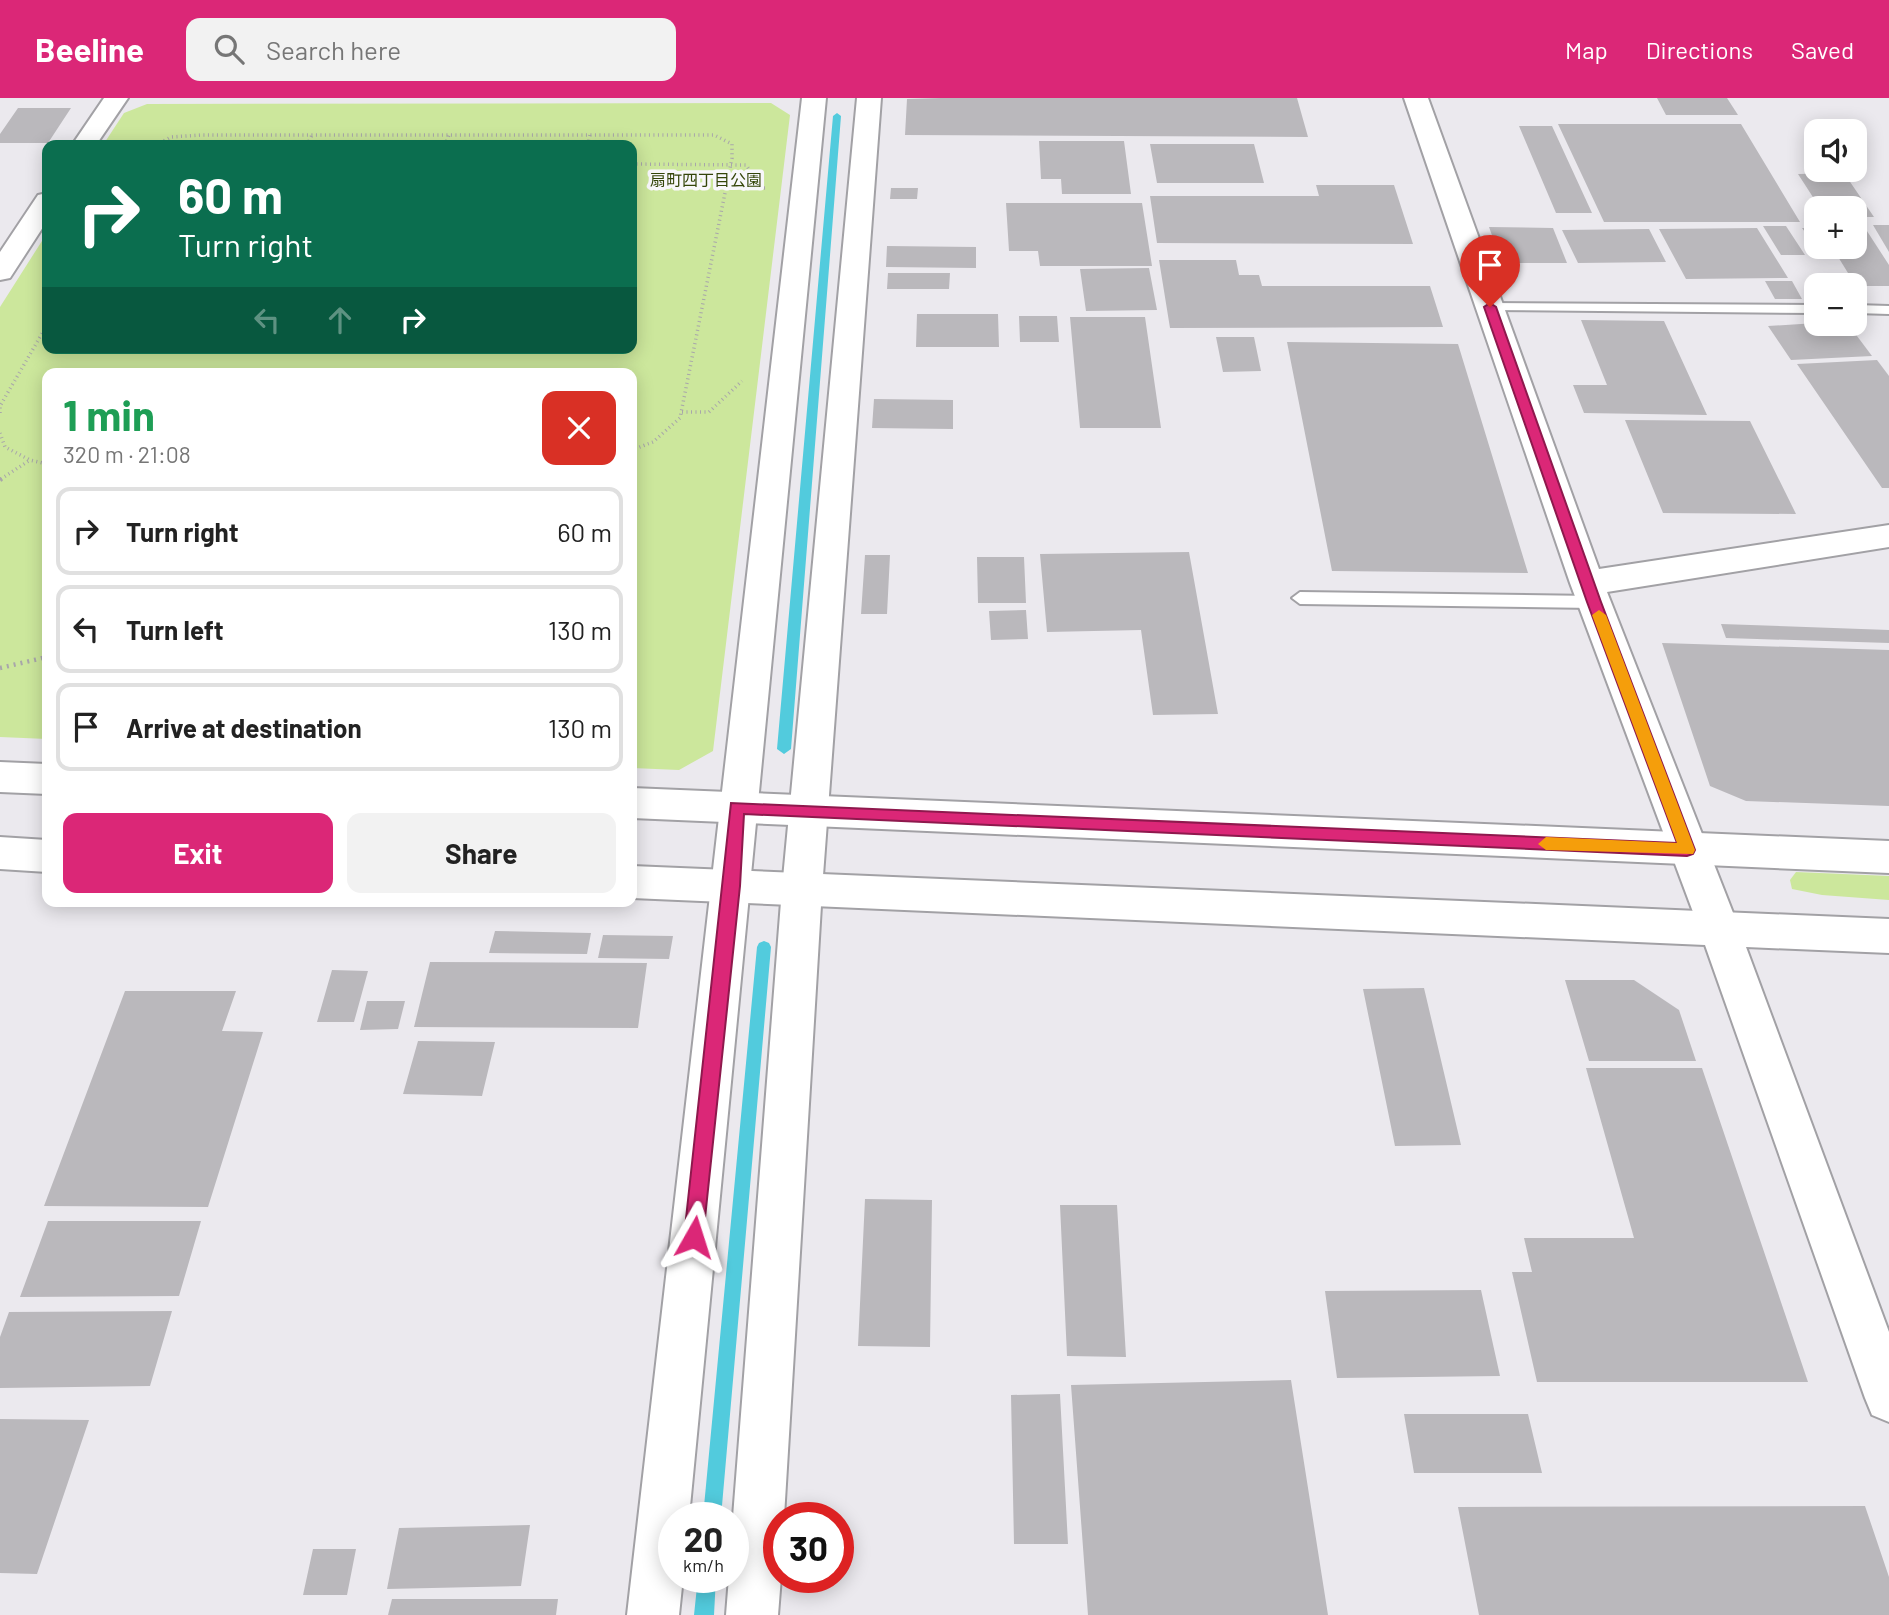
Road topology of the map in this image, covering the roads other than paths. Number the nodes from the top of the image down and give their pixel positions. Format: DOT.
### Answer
graph roads {
  1 [pos="116,98"];
  2 [pos="814,98"];
  3 [pos="869,98"];
  4 [pos="1416,98"];
  5 [pos="87,140"];
  6 [pos="42,209"];
  7 [pos="0,272"];
  8 [pos="1490,307"];
  9 [pos="1804,309"];
  10 [pos="1867,309"];
  11 [pos="1889,310"];
  12 [pos="1889,536"];
  13 [pos="1591,592"];
  14 [pos="1300,598"];
  15 [pos="0,777"];
  16 [pos="42,779"];
  17 [pos="637,803"];
  18 [pos="736,807"];
  19 [pos="811,811"];
  20 [pos="1687,850"];
  21 [pos="0,853"];
  22 [pos="42,856"];
  23 [pos="1889,858"];
  24 [pos="637,882"];
  25 [pos="732,886"];
  26 [pos="802,889"];
  27 [pos="1719,928"];
  28 [pos="1889,936"];
  29 [pos="1889,1398"];
  30 [pos="653,1615"];
  31 [pos="752,1615"];
  1 -- 5 [label="street"];
  2 -- 18 [label="street"];
  3 -- 19 [label="street"];
  4 -- 8 [label="street"];
  6 -- 7 [label="street"];
  8 -- 9 [label="lane"];
  8 -- 13 [label="street"];
  10 -- 11 [label="lane"];
  12 -- 13 [label="street"];
  13 -- 14 [label="lane"];
  13 -- 20 [label="street"];
  15 -- 16 [label="street"];
  17 -- 18 [label="street"];
  18 -- 19 [label="street"];
  18 -- 25 [label="street"];
  19 -- 20 [label="street"];
  19 -- 26 [label="street"];
  20 -- 23 [label="street"];
  20 -- 27 [label="street"];
  21 -- 22 [label="street"];
  24 -- 25 [label="street"];
  25 -- 26 [label="street"];
  25 -- 30 [label="street"];
  26 -- 27 [label="street"];
  26 -- 31 [label="street"];
  27 -- 28 [label="street"];
  27 -- 29 [label="street"];
}
